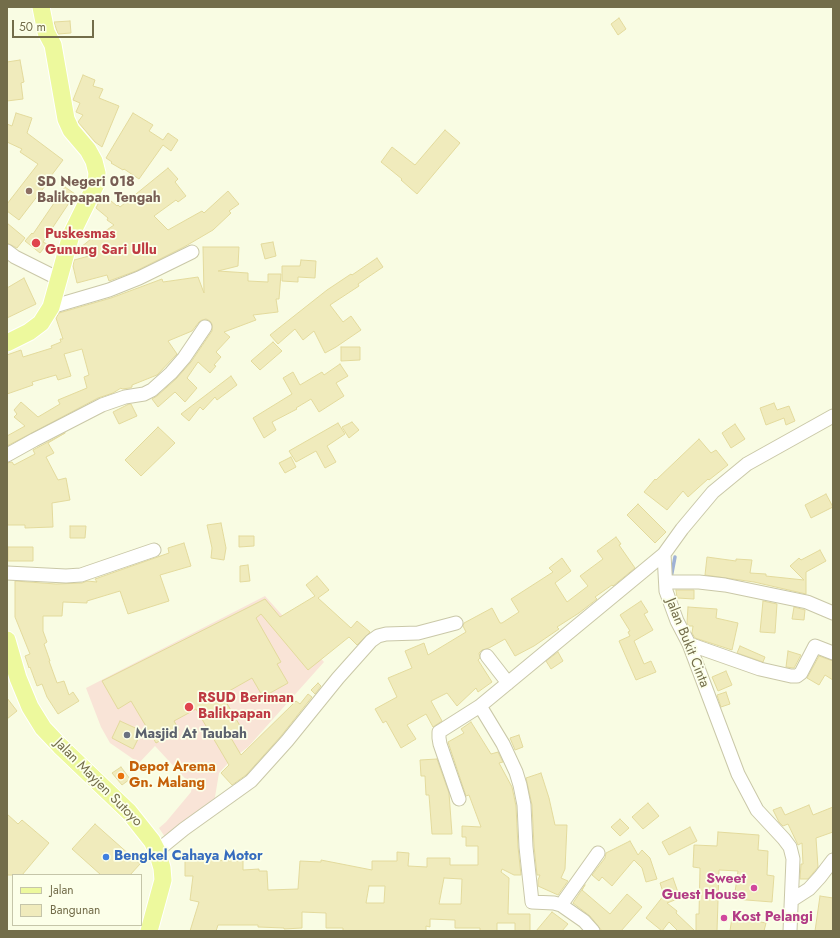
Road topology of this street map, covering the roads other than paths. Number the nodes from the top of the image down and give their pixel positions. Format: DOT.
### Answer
graph roads {
  1 [pos="41,7"];
  2 [pos="7,251"];
  3 [pos="192,252"];
  4 [pos="59,279"];
  5 [pos="51,307"];
  6 [pos="205,327"];
  7 [pos="7,343"];
  8 [pos="833,416"];
  9 [pos="7,455"];
  10 [pos="154,550"];
  11 [pos="664,554"];
  12 [pos="7,573"];
  13 [pos="666,582"];
  14 [pos="833,613"];
  15 [pos="456,623"];
  16 [pos="7,640"];
  17 [pos="689,644"];
  18 [pos="833,653"];
  19 [pos="487,656"];
  20 [pos="508,683"];
  21 [pos="480,706"];
  22 [pos="459,799"];
  23 [pos="157,851"];
  24 [pos="598,853"];
  25 [pos="833,860"];
  26 [pos="792,900"];
  27 [pos="560,905"];
  28 [pos="149,931"];
  29 [pos="593,931"];
  30 [pos="790,931"];
  1 -- 4 [label="main road"];
  2 -- 4 [label="street"];
  3 -- 5 [label="street"];
  4 -- 5 [label="main road"];
  5 -- 7 [label="main road"];
  6 -- 9 [label="street"];
  8 -- 11 [label="street"];
  10 -- 12 [label="street"];
  11 -- 13 [label="street, Jalan Bukit Cinta"];
  11 -- 20 [label="street"];
  13 -- 14 [label="street"];
  13 -- 17 [label="street, Jalan Bukit Cinta"];
  15 -- 23 [label="street"];
  16 -- 23 [label="main road, Jalan Mayjen Sutoyo"];
  17 -- 18 [label="street"];
  17 -- 26 [label="street, Jalan Bukit Cinta"];
  19 -- 20 [label="street"];
  20 -- 21 [label="street"];
  21 -- 22 [label="street"];
  21 -- 27 [label="street"];
  23 -- 28 [label="main road, Jalan Mayjen Sutoyo"];
  24 -- 27 [label="street"];
  25 -- 26 [label="street"];
  26 -- 30 [label="street, Jalan Bukit Cinta"];
  27 -- 29 [label="street"];
}
